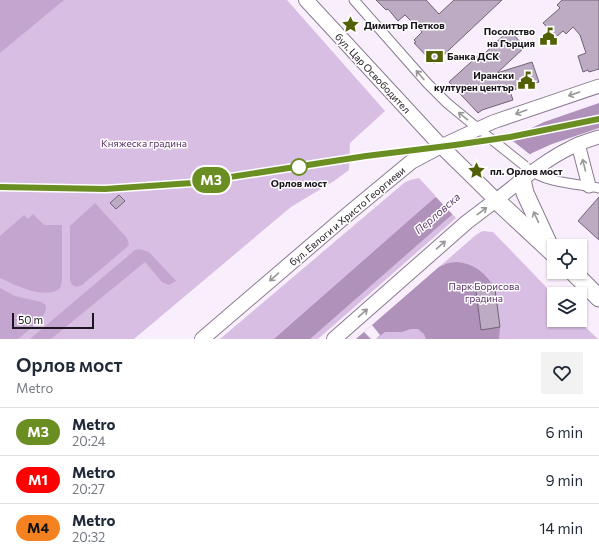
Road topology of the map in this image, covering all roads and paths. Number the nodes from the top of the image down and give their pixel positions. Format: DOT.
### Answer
graph roads {
  1 [pos="306,0"];
  2 [pos="354,0"];
  3 [pos="599,86"];
  4 [pos="482,132"];
  5 [pos="599,137"];
  6 [pos="578,144"];
  7 [pos="440,146"];
  8 [pos="526,173"];
  9 [pos="594,187"];
  10 [pos="492,196"];
  11 [pos="547,241"];
  12 [pos="547,248"];
  13 [pos="579,279"];
  14 [pos="599,298"];
  15 [pos="202,339"];
  16 [pos="334,339"];
  1 -- 7 [label="main road, бул. Цар Освободител"];
  4 -- 2 [label="street, one-way"];
  3 -- 4 [label="main road, бул. Евлоги и Христо Георгиеви, one-way"];
  4 -- 7 [label="main road, бул. Евлоги и Христо Георгиеви"];
  4 -- 8 [label="street, bridge"];
  5 -- 6 [label="main road"];
  6 -- 8 [label="main road"];
  9 -- 6 [label="main road, one-way"];
  7 -- 10 [label="main road, бул. Цар Освободител"];
  7 -- 15 [label="main road, бул. Евлоги и Христо Георгиеви, one-way"];
  8 -- 9 [label="street"];
  8 -- 10 [label="main road"];
  11 -- 8 [label="highway, one-way"];
  10 -- 12 [label="highway"];
  16 -- 10 [label="main road, one-way"];
  13 -- 14 [label="highway"];
}
